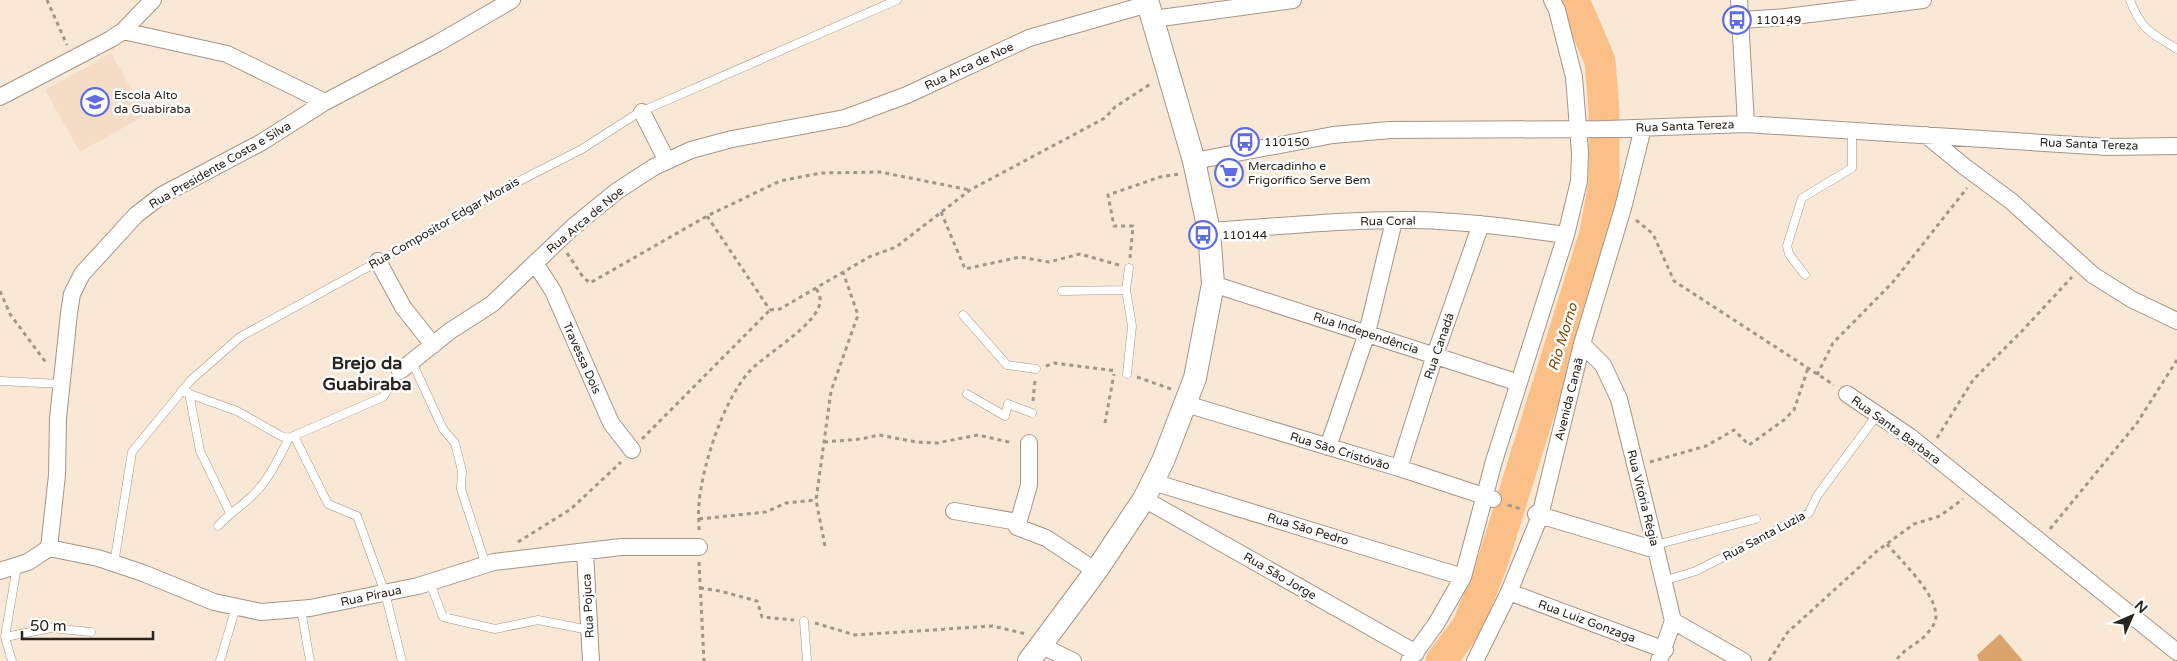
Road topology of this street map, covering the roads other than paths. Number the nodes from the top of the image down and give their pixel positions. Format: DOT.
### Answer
graph roads {
  1 [pos="153,0"];
  2 [pos="512,0"];
  3 [pos="897,0"];
  4 [pos="1293,0"];
  5 [pos="1552,0"];
  6 [pos="1739,0"];
  7 [pos="1923,0"];
  8 [pos="2130,0"];
  9 [pos="1149,8"];
  10 [pos="1741,20"];
  11 [pos="123,31"];
  12 [pos="2177,49"];
  13 [pos="0,97"];
  14 [pos="325,102"];
  15 [pos="642,112"];
  16 [pos="1746,124"];
  17 [pos="1640,128"];
  18 [pos="1584,129"];
  19 [pos="1852,130"];
  20 [pos="1926,135"];
  21 [pos="2177,146"];
  22 [pos="667,161"];
  23 [pos="1195,167"];
  24 [pos="1394,220"];
  25 [pos="1481,224"];
  26 [pos="1209,231"];
  27 [pos="1566,235"];
  28 [pos="378,261"];
  29 [pos="535,264"];
  30 [pos="1129,268"];
  31 [pos="1804,275"];
  32 [pos="1213,284"];
  33 [pos="1126,290"];
  34 [pos="1062,291"];
  35 [pos="963,315"];
  36 [pos="2177,322"];
  37 [pos="1367,333"];
  38 [pos="1582,344"];
  39 [pos="433,345"];
  40 [pos="1435,355"];
  41 [pos="406,366"];
  42 [pos="1036,369"];
  43 [pos="1127,374"];
  44 [pos="0,381"];
  45 [pos="1519,383"];
  46 [pos="62,384"];
  47 [pos="185,392"];
  48 [pos="967,394"];
  49 [pos="1846,394"];
  50 [pos="1186,404"];
  51 [pos="1032,413"];
  52 [pos="1877,414"];
  53 [pos="292,437"];
  54 [pos="1029,443"];
  55 [pos="1328,447"];
  56 [pos="632,450"];
  57 [pos="1399,468"];
  58 [pos="1148,490"];
  59 [pos="1489,498"];
  60 [pos="954,511"];
  61 [pos="230,513"];
  62 [pos="1538,515"];
  63 [pos="1756,519"];
  64 [pos="1018,522"];
  65 [pos="218,526"];
  66 [pos="699,547"];
  67 [pos="49,548"];
  68 [pos="1655,548"];
  69 [pos="585,552"];
  70 [pos="485,562"];
  71 [pos="114,564"];
  72 [pos="17,566"];
  73 [pos="1096,571"];
  74 [pos="0,572"];
  75 [pos="1463,577"];
  76 [pos="1663,581"];
  77 [pos="430,583"];
  78 [pos="1510,592"];
  79 [pos="385,593"];
  80 [pos="236,607"];
  81 [pos="301,609"];
  82 [pos="1673,621"];
  83 [pos="804,622"];
  84 [pos="589,630"];
  85 [pos="91,632"];
  86 [pos="5,637"];
  87 [pos="1039,649"];
  88 [pos="2177,652"];
  89 [pos="1662,656"];
  90 [pos="1412,657"];
  91 [pos="12,661"];
  92 [pos="220,661"];
  93 [pos="310,661"];
  94 [pos="402,661"];
  95 [pos="591,661"];
  96 [pos="807,661"];
  97 [pos="1074,661"];
  98 [pos="1475,661"];
  99 [pos="1743,661"];
  1 -- 11 [label="street"];
  2 -- 14 [label="street, Rua Presidente Costa e Silva"];
  3 -- 15 [label="lane, Rua Compositor Edgar Morais"];
  4 -- 9 [label="street, Rua Arca de Noe"];
  5 -- 18 [label="street"];
  6 -- 10 [label="street"];
  7 -- 10 [label="street"];
  8 -- 12 [label="lane"];
  9 -- 22 [label="street, Rua Arca de Noe"];
  9 -- 23 [label="main road"];
  10 -- 16 [label="street"];
  11 -- 13 [label="street"];
  11 -- 14 [label="street"];
  14 -- 46 [label="street, Rua Presidente Costa e Silva"];
  15 -- 22 [label="street"];
  15 -- 28 [label="lane, Rua Compositor Edgar Morais"];
  16 -- 17 [label="street, Rua Santa Tereza"];
  16 -- 19 [label="street, Rua Santa Tereza"];
  17 -- 18 [label="street, Rua Santa Tereza"];
  17 -- 38 [label="street, Avenida Canaã"];
  18 -- 23 [label="street, Rua Santa Tereza"];
  18 -- 27 [label="street"];
  19 -- 20 [label="street, Rua Santa Tereza"];
  19 -- 31 [label="lane"];
  20 -- 21 [label="street, Rua Santa Tereza"];
  20 -- 36 [label="street"];
  22 -- 29 [label="street, Rua Arca de Noe"];
  23 -- 26 [label="main road"];
  24 -- 25 [label="street, Rua Coral"];
  24 -- 26 [label="street, Rua Coral"];
  24 -- 37 [label="street"];
  25 -- 27 [label="street, Rua Coral"];
  25 -- 40 [label="street, Rua Canadá"];
  26 -- 32 [label="main road"];
  27 -- 45 [label="street"];
  28 -- 39 [label="street"];
  28 -- 47 [label="lane, Rua Compositor Edgar Morais"];
  29 -- 39 [label="street, Rua Arca de Noe"];
  29 -- 56 [label="street, Travessa Dois"];
  30 -- 33 [label="lane"];
  32 -- 37 [label="street, Rua Independência"];
  32 -- 50 [label="main road"];
  33 -- 34 [label="lane"];
  33 -- 43 [label="lane"];
  35 -- 42 [label="lane"];
  37 -- 40 [label="street, Rua Independência"];
  37 -- 55 [label="street"];
  38 -- 62 [label="street, Avenida Canaã"];
  38 -- 68 [label="street, Rua Vitória Régia"];
  39 -- 41 [label="street, Rua Arca de Noe"];
  40 -- 45 [label="street, Rua Independência"];
  40 -- 57 [label="street, Rua Canadá"];
  41 -- 53 [label="lane, Rua Arca de Noe"];
  41 -- 70 [label="lane"];
  44 -- 46 [label="lane"];
  45 -- 59 [label="street"];
  46 -- 67 [label="street, Rua Presidente Costa e Silva"];
  47 -- 53 [label="lane"];
  47 -- 61 [label="lane"];
  47 -- 71 [label="lane, Rua Compositor Edgar Morais"];
  48 -- 51 [label="lane"];
  49 -- 52 [label="street, Rua Santa Barbara"];
  50 -- 55 [label="street, Rua São Cristóvão"];
  50 -- 58 [label="main road"];
  52 -- 76 [label="lane, Rua Santa Luzia"];
  52 -- 88 [label="street, Rua Santa Barbara"];
  53 -- 61 [label="lane"];
  53 -- 79 [label="lane"];
  54 -- 64 [label="street"];
  55 -- 57 [label="street, Rua São Cristóvão"];
  57 -- 59 [label="street, Rua São Cristóvão"];
  58 -- 73 [label="main road"];
  58 -- 75 [label="street, Rua São Pedro"];
  58 -- 90 [label="street, Rua São Jorge"];
  59 -- 75 [label="street"];
  60 -- 64 [label="street"];
  61 -- 65 [label="lane"];
  62 -- 68 [label="street"];
  62 -- 78 [label="street, Avenida Canaã"];
  63 -- 68 [label="lane"];
  64 -- 73 [label="street"];
  66 -- 69 [label="street, Rua Piraua"];
  67 -- 71 [label="street, Rua Piraua"];
  67 -- 72 [label="street"];
  68 -- 76 [label="street, Rua Vitória Régia"];
  69 -- 77 [label="street, Rua Piraua"];
  69 -- 84 [label="street, Rua Pojuca"];
  71 -- 80 [label="street, Rua Piraua"];
  72 -- 74 [label="street"];
  72 -- 86 [label="lane"];
  73 -- 87 [label="main road"];
  75 -- 90 [label="street"];
  76 -- 82 [label="street, Rua Vitória Régia"];
  77 -- 79 [label="street, Rua Piraua"];
  77 -- 84 [label="lane"];
  78 -- 89 [label="street, Rua Luiz Gonzaga"];
  78 -- 98 [label="street, Avenida Canaã"];
  79 -- 81 [label="street, Rua Piraua"];
  79 -- 94 [label="lane"];
  80 -- 81 [label="street, Rua Piraua"];
  80 -- 92 [label="lane"];
  81 -- 93 [label="lane"];
  82 -- 89 [label="street, Rua Vitória Régia"];
  82 -- 99 [label="street"];
  83 -- 96 [label="lane"];
  84 -- 95 [label="street, Rua Pojuca"];
  85 -- 86 [label="lane"];
  86 -- 91 [label="lane"];
  87 -- 97 [label="street"];
}
